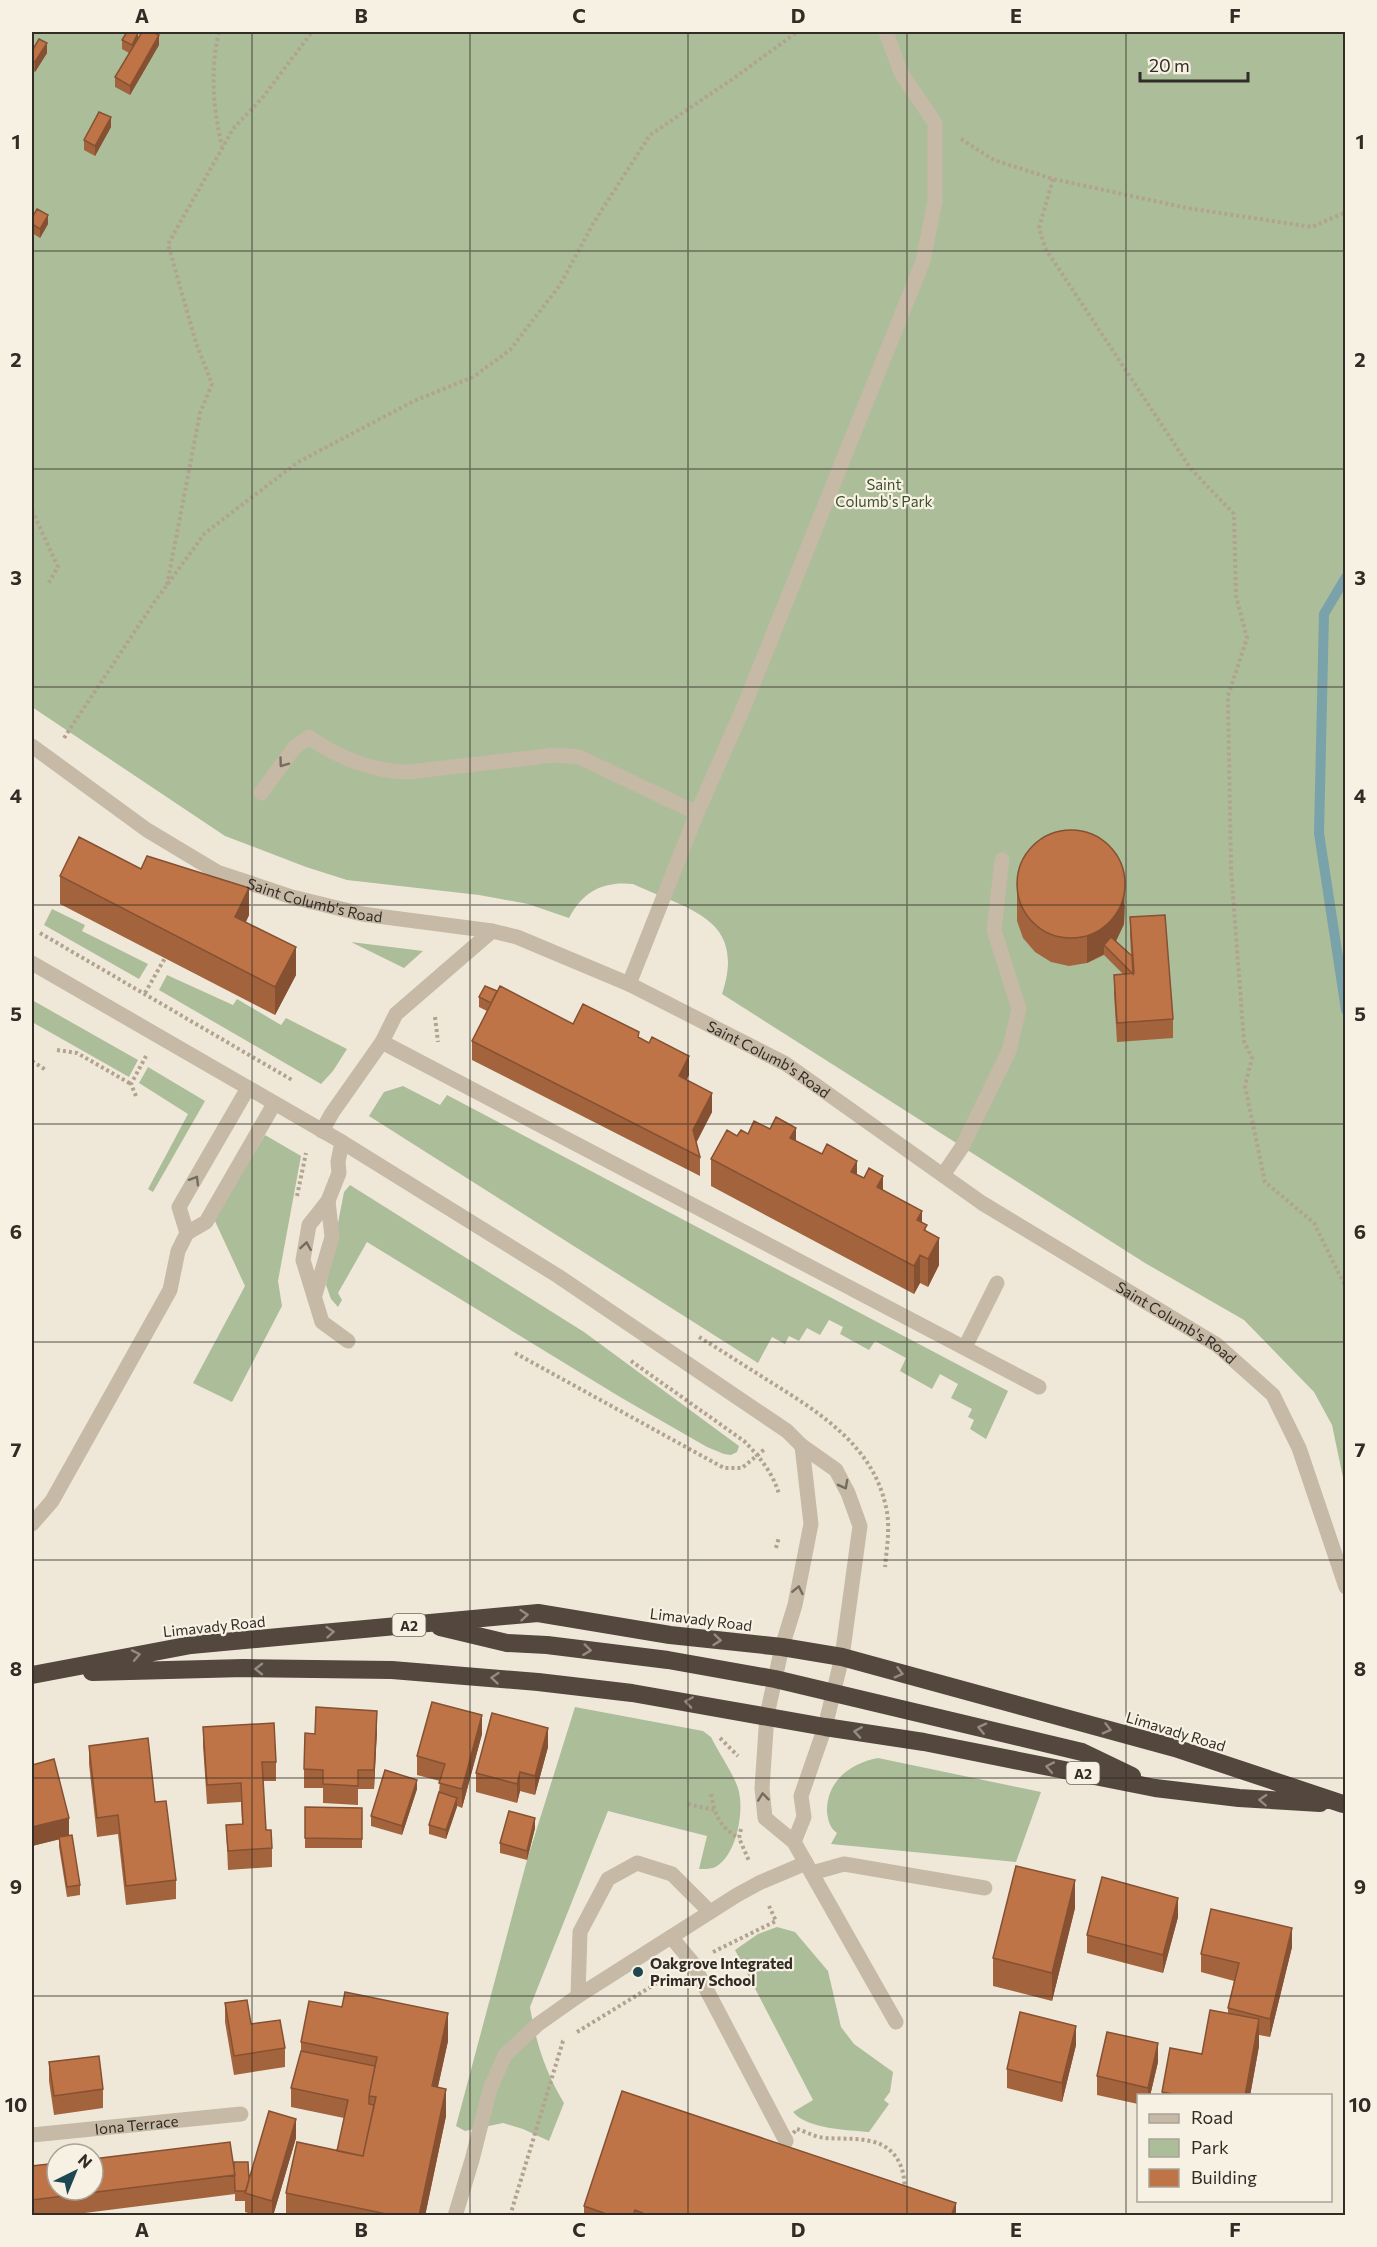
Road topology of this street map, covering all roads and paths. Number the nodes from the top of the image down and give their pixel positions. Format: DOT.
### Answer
graph roads {
  1 [pos="219,32"];
  2 [pos="312,32"];
  3 [pos="797,32"];
  4 [pos="886,32"];
  5 [pos="935,123"];
  6 [pos="223,147"];
  7 [pos="1053,179"];
  8 [pos="1346,212"];
  9 [pos="32,510"];
  10 [pos="48,584"];
  11 [pos="166,586"];
  12 [pos="32,746"];
  13 [pos="51,759"];
  14 [pos="261,793"];
  15 [pos="697,813"];
  16 [pos="1002,860"];
  17 [pos="492,931"];
  18 [pos="165,958"];
  19 [pos="32,963"];
  20 [pos="629,984"];
  21 [pos="145,993"];
  22 [pos="438,1006"];
  23 [pos="164,1040"];
  24 [pos="382,1042"];
  25 [pos="442,1049"];
  26 [pos="57,1050"];
  27 [pos="145,1057"];
  28 [pos="32,1061"];
  29 [pos="155,1063"];
  30 [pos="46,1070"];
  31 [pos="131,1084"];
  32 [pos="248,1088"];
  33 [pos="136,1096"];
  34 [pos="274,1104"];
  35 [pos="322,1131"];
  36 [pos="342,1142"];
  37 [pos="306,1153"];
  38 [pos="339,1173"];
  39 [pos="942,1175"];
  40 [pos="328,1201"];
  41 [pos="187,1233"];
  42 [pos="997,1283"];
  43 [pos="1346,1288"];
  44 [pos="315,1295"];
  45 [pos="348,1341"];
  46 [pos="965,1347"];
  47 [pos="515,1353"];
  48 [pos="624,1355"];
  49 [pos="1039,1387"];
  50 [pos="786,1431"];
  51 [pos="802,1446"];
  52 [pos="757,1455"];
  53 [pos="780,1500"];
  54 [pos="32,1524"];
  55 [pos="782,1528"];
  56 [pos="776,1548"];
  57 [pos="1346,1587"];
  58 [pos="426,1623"];
  59 [pos="782,1647"];
  60 [pos="843,1657"];
  61 [pos="35,1674"];
  62 [pos="775,1679"];
  63 [pos="834,1692"];
  64 [pos="767,1715"];
  65 [pos="825,1727"];
  66 [pos="1155,1788"];
  67 [pos="711,1794"];
  68 [pos="688,1804"];
  69 [pos="1344,1804"];
  70 [pos="714,1810"];
  71 [pos="739,1838"];
  72 [pos="794,1842"];
  73 [pos="809,1868"];
  74 [pos="986,1888"];
  75 [pos="710,1912"];
  76 [pos="671,1937"];
  77 [pos="578,1996"];
  78 [pos="896,2022"];
  79 [pos="241,2114"];
  80 [pos="32,2135"];
  81 [pos="786,2141"];
  82 [pos="455,2216"];
  1 -- 6 [label="path"];
  2 -- 6 [label="path"];
  3 -- 11 [label="path"];
  4 -- 5 [label="street"];
  5 -- 7 [label="path"];
  5 -- 15 [label="street"];
  6 -- 11 [label="path"];
  7 -- 8 [label="path"];
  7 -- 43 [label="path"];
  9 -- 10 [label="path"];
  11 -- 13 [label="path"];
  12 -- 13 [label="street, Saint Columb's Road"];
  13 -- 17 [label="street, Saint Columb's Road"];
  15 -- 14 [label="street, one-way"];
  15 -- 20 [label="street"];
  16 -- 39 [label="street"];
  17 -- 20 [label="street, Saint Columb's Road"];
  17 -- 24 [label="street"];
  18 -- 21 [label="path"];
  19 -- 23 [label="street"];
  20 -- 39 [label="street, Saint Columb's Road"];
  22 -- 25 [label="path"];
  23 -- 27 [label="path"];
  23 -- 32 [label="street"];
  24 -- 35 [label="street"];
  24 -- 46 [label="street"];
  26 -- 31 [label="path"];
  27 -- 29 [label="path"];
  27 -- 31 [label="path"];
  28 -- 30 [label="path"];
  31 -- 33 [label="path"];
  32 -- 34 [label="street"];
  41 -- 32 [label="street, one-way"];
  34 -- 35 [label="street"];
  34 -- 41 [label="street"];
  35 -- 36 [label="street"];
  36 -- 38 [label="street"];
  36 -- 50 [label="street"];
  37 -- 38 [label="path"];
  38 -- 40 [label="street"];
  39 -- 57 [label="street, Saint Columb's Road"];
  40 -- 44 [label="street"];
  44 -- 40 [label="street, one-way"];
  41 -- 54 [label="street"];
  42 -- 46 [label="street"];
  44 -- 45 [label="street"];
  46 -- 49 [label="street"];
  47 -- 52 [label="path"];
  48 -- 52 [label="path"];
  50 -- 51 [label="street"];
  50 -- 52 [label="path"];
  59 -- 51 [label="street, one-way"];
  51 -- 60 [label="street, one-way"];
  52 -- 53 [label="path"];
  55 -- 56 [label="path"];
  58 -- 59 [label="highway, Limavady Road / A2, one-way"];
  61 -- 58 [label="highway, Limavady Road / A2, one-way"];
  58 -- 62 [label="highway, one-way"];
  59 -- 60 [label="highway, Limavady Road / A2"];
  59 -- 62 [label="street"];
  60 -- 63 [label="street"];
  60 -- 69 [label="highway, Limavady Road / A2, one-way"];
  64 -- 61 [label="highway, Limavady Road / A2, one-way"];
  62 -- 63 [label="highway"];
  62 -- 64 [label="street"];
  63 -- 65 [label="street"];
  66 -- 63 [label="highway, one-way"];
  64 -- 65 [label="highway, Limavady Road / A2"];
  72 -- 64 [label="street, one-way"];
  66 -- 65 [label="highway, Limavady Road / A2, one-way"];
  65 -- 72 [label="street"];
  69 -- 66 [label="highway, Limavady Road / A2, one-way"];
  67 -- 70 [label="path"];
  68 -- 70 [label="path"];
  70 -- 71 [label="path"];
  72 -- 73 [label="street"];
  73 -- 74 [label="street"];
  73 -- 75 [label="street"];
  73 -- 78 [label="street"];
  75 -- 76 [label="street"];
  75 -- 77 [label="street"];
  76 -- 77 [label="street"];
  76 -- 81 [label="street"];
  77 -- 82 [label="street"];
  79 -- 80 [label="street, Iona Terrace"];
  81 -- 81 [label="path"];
}
